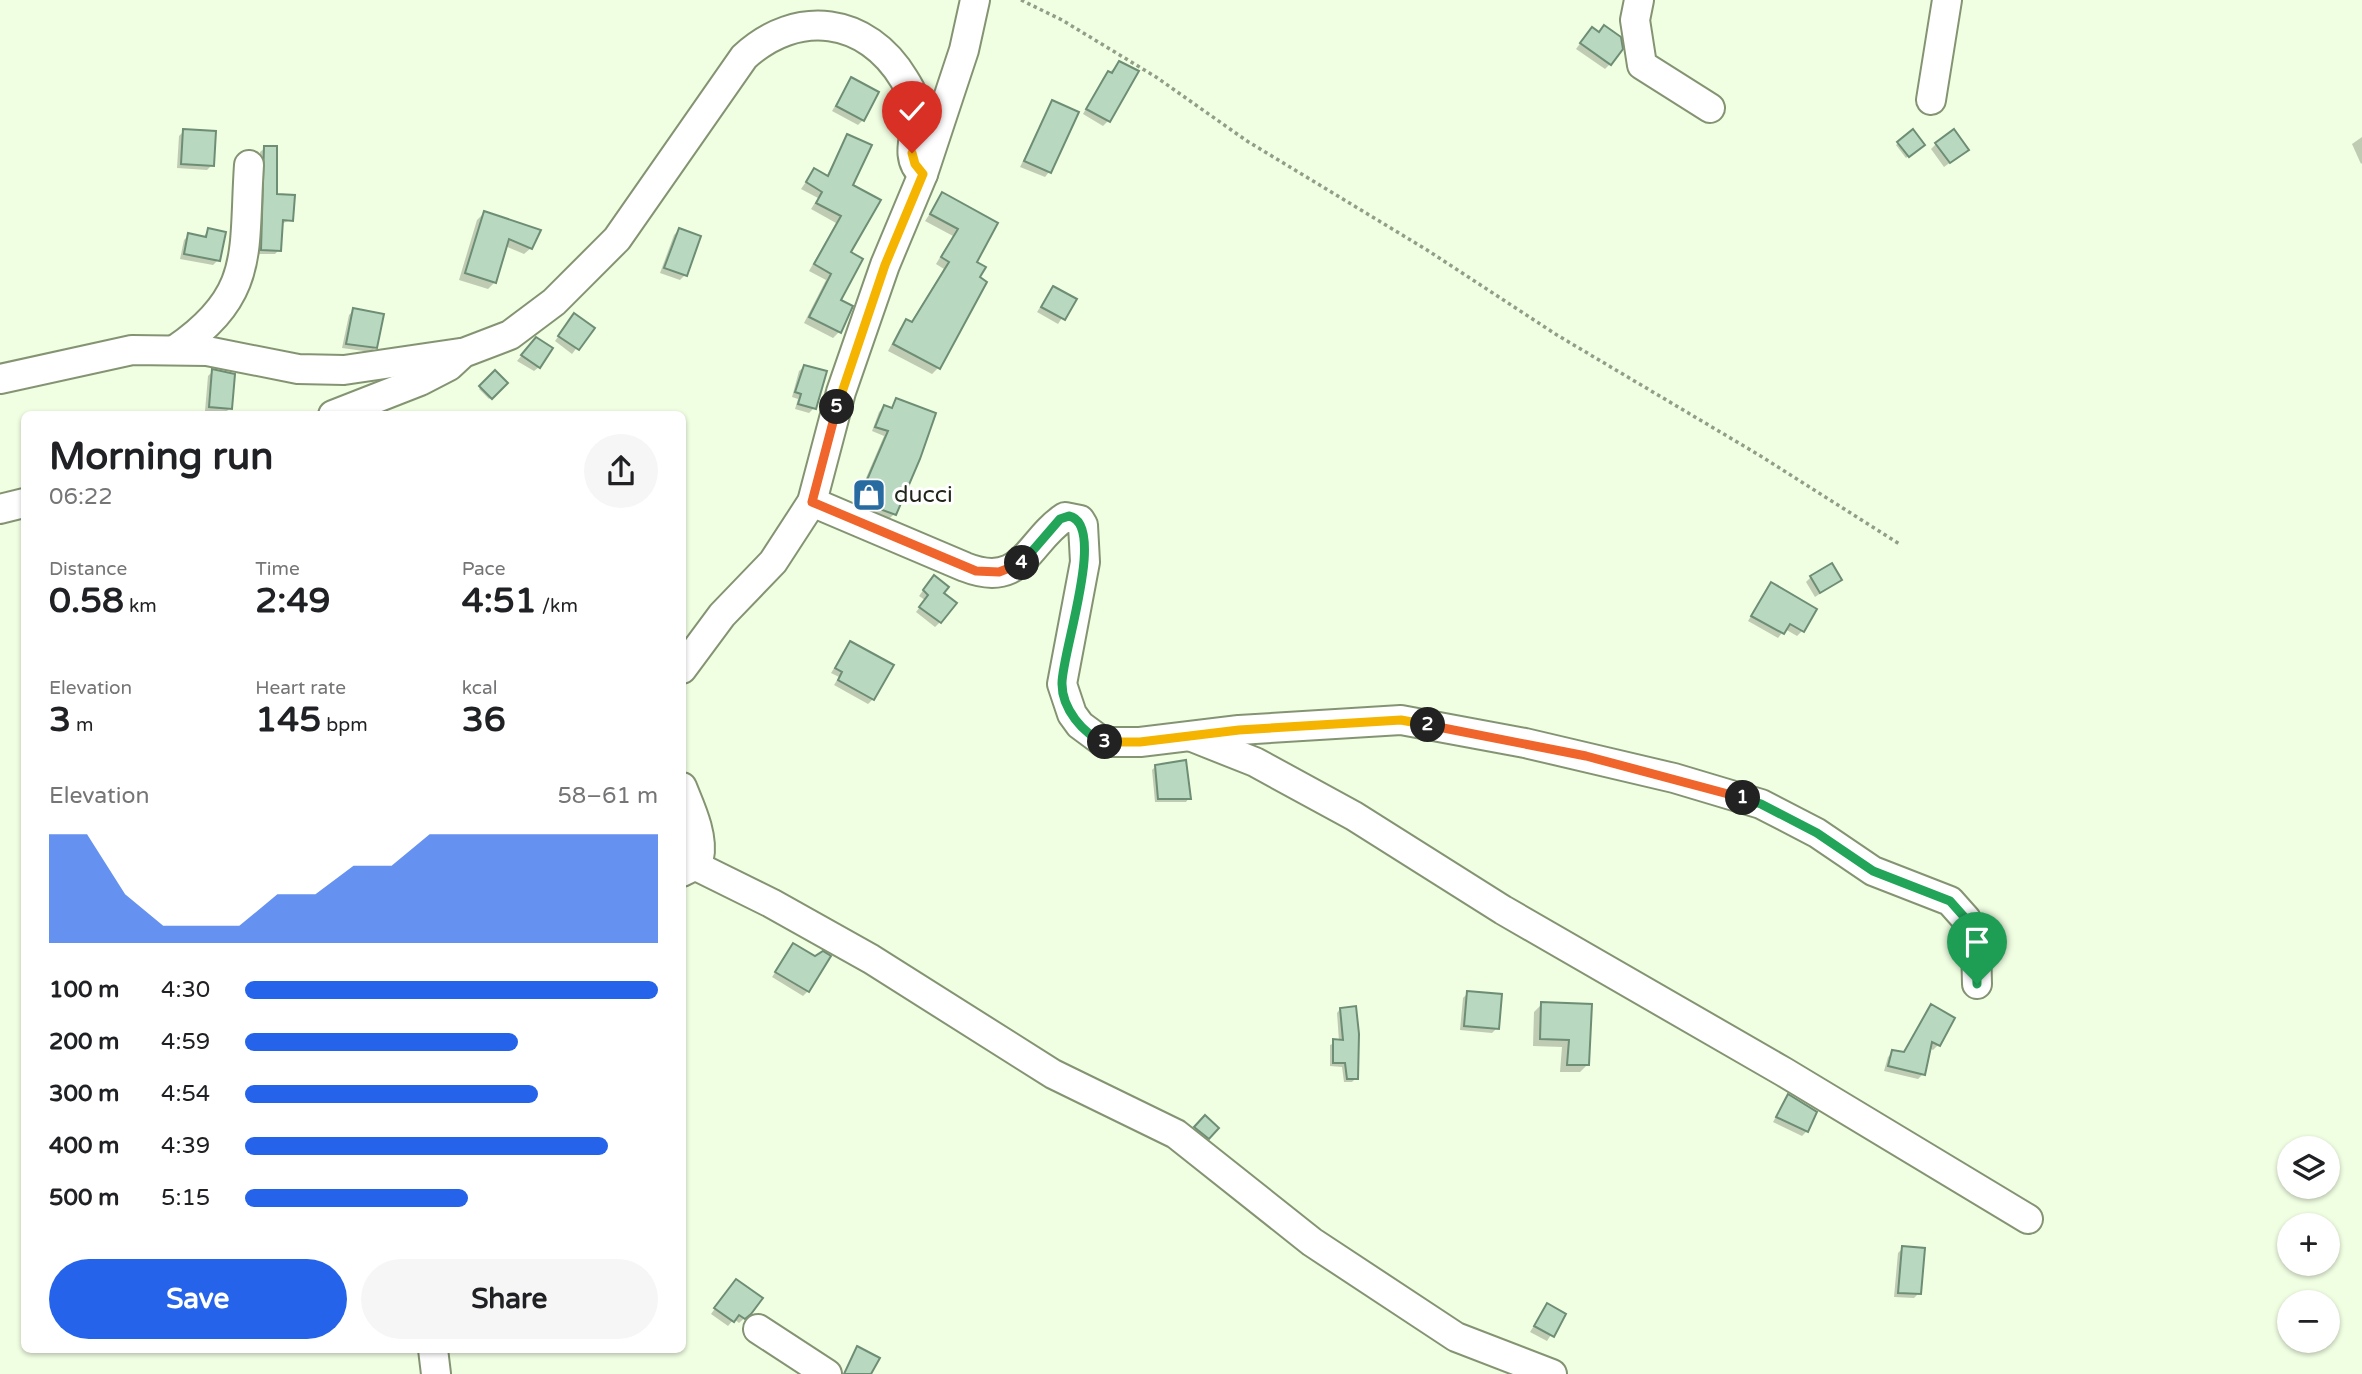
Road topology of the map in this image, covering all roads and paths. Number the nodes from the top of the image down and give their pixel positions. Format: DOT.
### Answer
graph roads {
  1 [pos="975,0"];
  2 [pos="1021,0"];
  3 [pos="1639,0"];
  4 [pos="1947,0"];
  5 [pos="1931,100"];
  6 [pos="1710,108"];
  7 [pos="248,165"];
  8 [pos="923,174"];
  9 [pos="176,349"];
  10 [pos="463,353"];
  11 [pos="0,379"];
  12 [pos="342,411"];
  13 [pos="812,502"];
  14 [pos="21,504"];
  15 [pos="0,509"];
  16 [pos="1902,545"];
  17 [pos="686,664"];
  18 [pos="1189,736"];
  19 [pos="686,798"];
  20 [pos="688,869"];
  21 [pos="1977,984"];
  22 [pos="2028,1219"];
  23 [pos="758,1329"];
  24 [pos="433,1353"];
  25 [pos="436,1374"];
  26 [pos="827,1374"];
  27 [pos="1552,1374"];
  1 -- 8 [label="street"];
  2 -- 16 [label="path"];
  3 -- 6 [label="street"];
  4 -- 5 [label="street"];
  7 -- 9 [label="street"];
  8 -- 10 [label="street"];
  8 -- 13 [label="street"];
  9 -- 10 [label="street"];
  9 -- 11 [label="street"];
  10 -- 12 [label="street"];
  13 -- 17 [label="street"];
  13 -- 18 [label="street"];
  14 -- 15 [label="street"];
  18 -- 21 [label="street"];
  18 -- 22 [label="street"];
  19 -- 20 [label="street"];
  20 -- 27 [label="street"];
  23 -- 26 [label="street"];
  24 -- 25 [label="street"];
}
